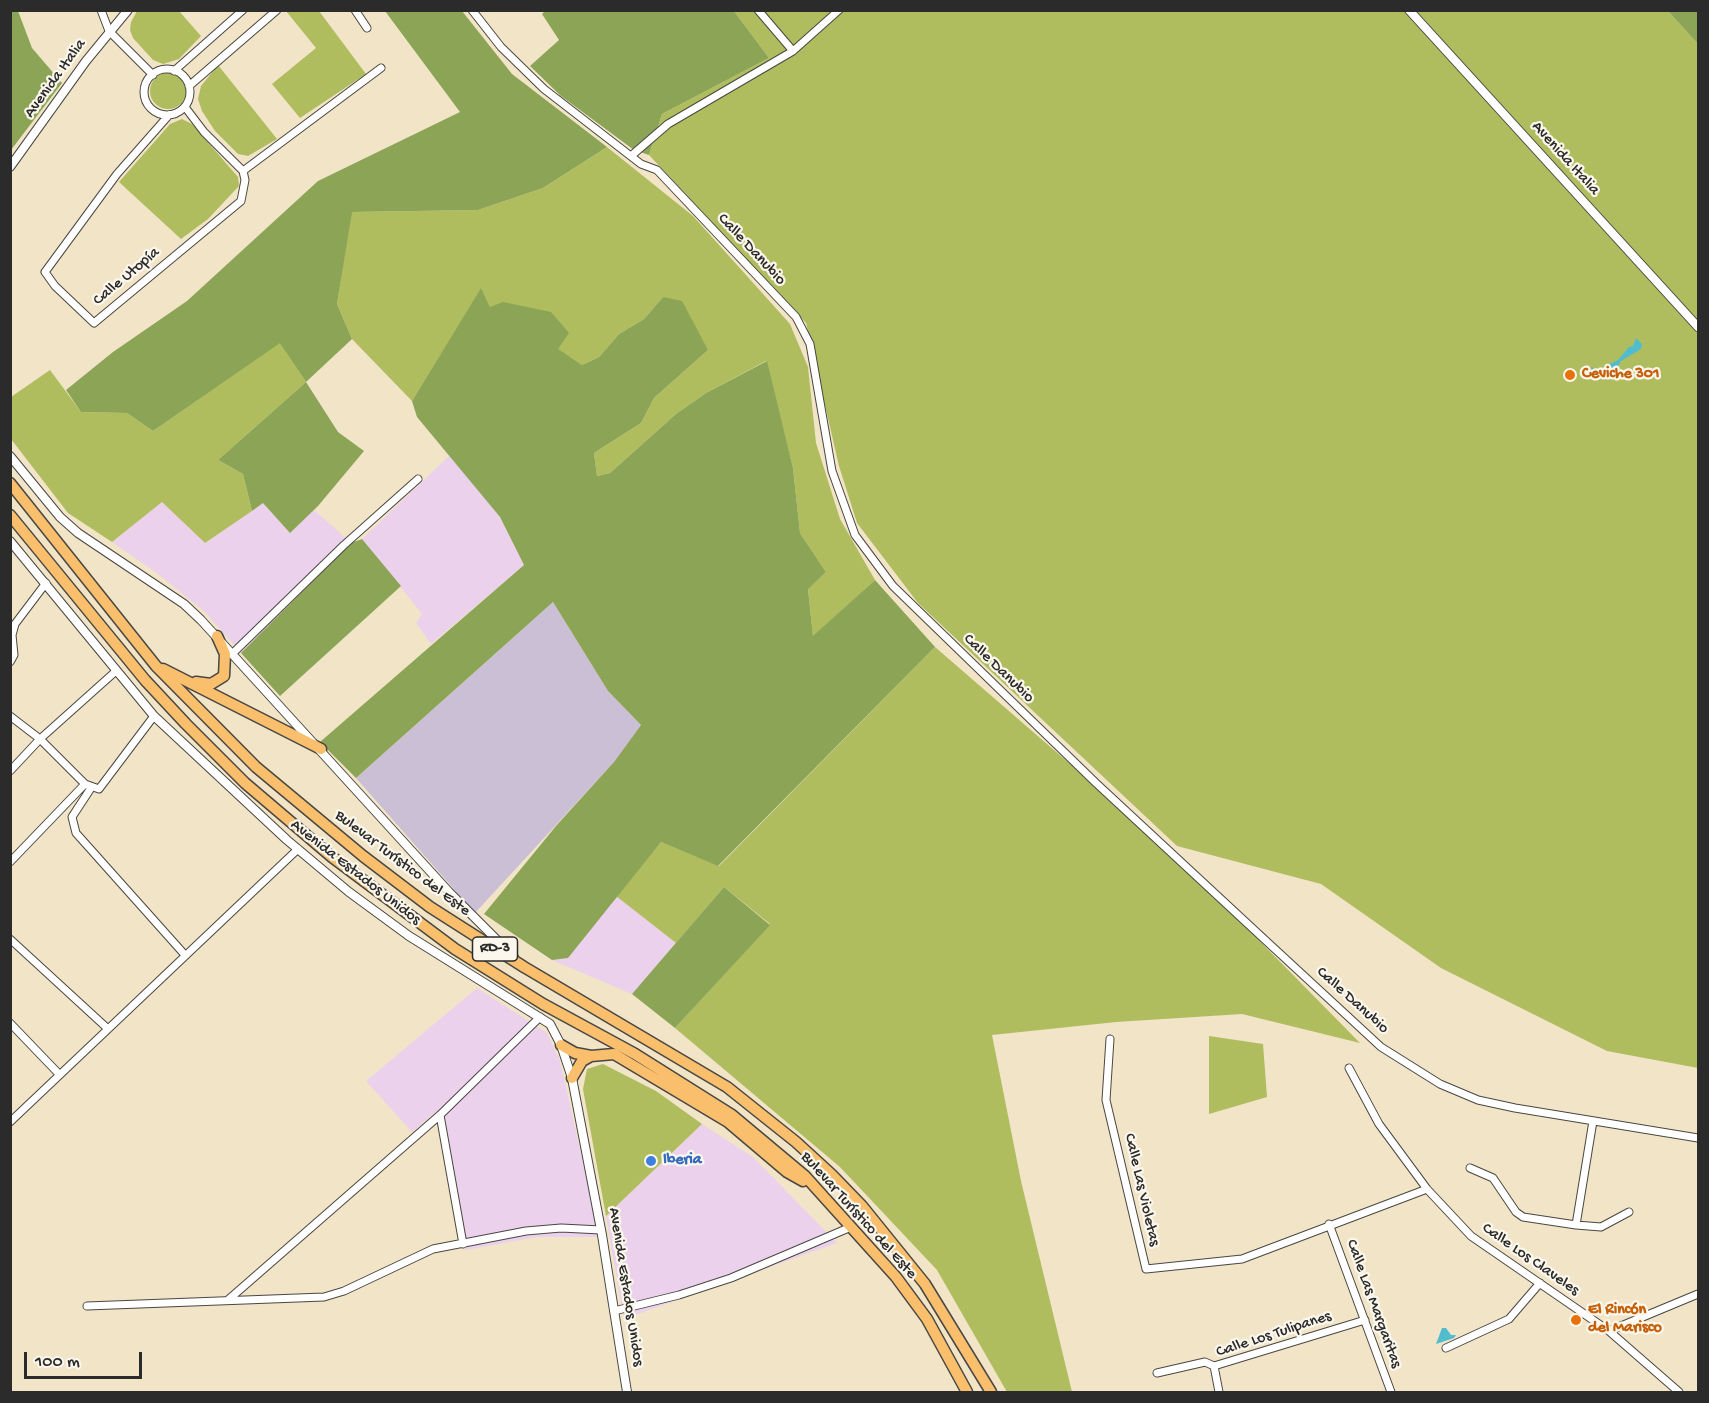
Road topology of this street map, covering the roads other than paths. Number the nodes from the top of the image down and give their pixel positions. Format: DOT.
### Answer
graph roads {
  1 [pos="101,10"];
  2 [pos="128,10"];
  3 [pos="243,10"];
  4 [pos="277,10"];
  5 [pos="355,10"];
  6 [pos="472,10"];
  7 [pos="758,10"];
  8 [pos="839,10"];
  9 [pos="1409,10"];
  10 [pos="367,28"];
  11 [pos="109,31"];
  12 [pos="793,51"];
  13 [pos="381,68"];
  14 [pos="174,71"];
  15 [pos="153,75"];
  16 [pos="189,86"];
  17 [pos="185,107"];
  18 [pos="169,115"];
  19 [pos="631,156"];
  20 [pos="10,167"];
  21 [pos="243,171"];
  22 [pos="1698,327"];
  23 [pos="10,456"];
  24 [pos="418,479"];
  25 [pos="10,483"];
  26 [pos="10,516"];
  27 [pos="12,545"];
  28 [pos="46,583"];
  29 [pos="217,636"];
  30 [pos="233,653"];
  31 [pos="10,662"];
  32 [pos="156,666"];
  33 [pos="116,671"];
  34 [pos="184,680"];
  35 [pos="10,716"];
  36 [pos="154,716"];
  37 [pos="40,739"];
  38 [pos="321,749"];
  39 [pos="10,771"];
  40 [pos="88,786"];
  41 [pos="298,849"];
  42 [pos="10,862"];
  43 [pos="10,939"];
  44 [pos="185,955"];
  45 [pos="524,967"];
  46 [pos="540,1017"];
  47 [pos="10,1023"];
  48 [pos="107,1028"];
  49 [pos="1110,1039"];
  50 [pos="561,1045"];
  51 [pos="591,1056"];
  52 [pos="1349,1068"];
  53 [pos="59,1074"];
  54 [pos="572,1078"];
  55 [pos="10,1107"];
  56 [pos="17,1115"];
  57 [pos="440,1115"];
  58 [pos="1593,1121"];
  59 [pos="10,1122"];
  60 [pos="1698,1138"];
  61 [pos="1470,1168"];
  62 [pos="818,1189"];
  63 [pos="1427,1189"];
  64 [pos="1629,1212"];
  65 [pos="1329,1224"];
  66 [pos="1576,1225"];
  67 [pos="851,1227"];
  68 [pos="601,1230"];
  69 [pos="463,1244"];
  70 [pos="1540,1283"];
  71 [pos="1698,1294"];
  72 [pos="228,1300"];
  73 [pos="87,1306"];
  74 [pos="614,1311"];
  75 [pos="1365,1320"];
  76 [pos="1609,1331"];
  77 [pos="1446,1348"];
  78 [pos="1214,1366"];
  79 [pos="1157,1373"];
  80 [pos="627,1392"];
  81 [pos="967,1392"];
  82 [pos="991,1392"];
  83 [pos="1219,1392"];
  84 [pos="1391,1392"];
  85 [pos="1679,1392"];
  1 -- 11 [label="street"];
  2 -- 11 [label="street, Avenida Italia"];
  3 -- 14 [label="street"];
  4 -- 16 [label="street"];
  5 -- 10 [label="street"];
  6 -- 19 [label="street, Calle Danubio"];
  7 -- 12 [label="street"];
  8 -- 12 [label="street"];
  9 -- 22 [label="street, Avenida Italia"];
  11 -- 15 [label="street"];
  11 -- 20 [label="street, Avenida Italia"];
  12 -- 19 [label="street"];
  13 -- 21 [label="street"];
  14 -- 15 [label="street"];
  14 -- 16 [label="street"];
  15 -- 18 [label="street"];
  16 -- 17 [label="street"];
  17 -- 18 [label="street"];
  17 -- 21 [label="street"];
  18 -- 21 [label="street, Calle Utopía"];
  19 -- 58 [label="street, Calle Danubio"];
  23 -- 29 [label="street"];
  24 -- 30 [label="street"];
  25 -- 32 [label="highway, Bulevar Turístico del Este / RD-3"];
  26 -- 62 [label="highway, Bulevar Turístico del Este / RD-3"];
  27 -- 28 [label="street, Avenida Estados Unidos"];
  28 -- 31 [label="street"];
  28 -- 33 [label="street, Avenida Estados Unidos"];
  29 -- 30 [label="street"];
  29 -- 34 [label="highway"];
  30 -- 38 [label="street"];
  32 -- 34 [label="highway"];
  32 -- 45 [label="highway, Bulevar Turístico del Este / RD-3"];
  33 -- 36 [label="street, Avenida Estados Unidos"];
  33 -- 37 [label="street"];
  34 -- 38 [label="highway"];
  35 -- 37 [label="street"];
  36 -- 40 [label="street"];
  36 -- 41 [label="street, Avenida Estados Unidos"];
  37 -- 39 [label="street"];
  37 -- 40 [label="street"];
  38 -- 45 [label="street"];
  40 -- 42 [label="street"];
  40 -- 44 [label="street"];
  41 -- 44 [label="street"];
  41 -- 46 [label="street, Avenida Estados Unidos"];
  43 -- 48 [label="street"];
  44 -- 48 [label="street"];
  45 -- 82 [label="highway, Bulevar Turístico del Este / RD-3"];
  46 -- 50 [label="street, Avenida Estados Unidos"];
  46 -- 57 [label="street"];
  47 -- 53 [label="street"];
  48 -- 53 [label="street"];
  49 -- 65 [label="street, Calle Las Violetas"];
  50 -- 51 [label="highway"];
  50 -- 54 [label="street, Avenida Estados Unidos"];
  51 -- 54 [label="highway"];
  51 -- 62 [label="highway"];
  52 -- 63 [label="street, Calle Los Claveles"];
  53 -- 56 [label="street"];
  54 -- 68 [label="street, Avenida Estados Unidos"];
  55 -- 56 [label="street"];
  56 -- 59 [label="street"];
  57 -- 69 [label="street"];
  57 -- 72 [label="street"];
  58 -- 60 [label="street, Calle Danubio"];
  58 -- 66 [label="street"];
  61 -- 66 [label="street"];
  62 -- 67 [label="highway, Bulevar Turístico del Este / RD-3"];
  63 -- 65 [label="street, Calle Las Violetas"];
  63 -- 70 [label="street, Calle Los Claveles"];
  64 -- 66 [label="street"];
  65 -- 75 [label="street, Calle Las Margaritas"];
  67 -- 74 [label="street"];
  67 -- 81 [label="highway, Bulevar Turístico del Este / RD-3"];
  68 -- 69 [label="street"];
  68 -- 74 [label="street, Avenida Estados Unidos"];
  69 -- 72 [label="street"];
  70 -- 76 [label="street, Calle Los Claveles"];
  70 -- 77 [label="street"];
  71 -- 76 [label="street"];
  72 -- 73 [label="street"];
  74 -- 80 [label="street, Avenida Estados Unidos"];
  75 -- 78 [label="street, Calle Los Tulipanes"];
  75 -- 84 [label="street, Calle Las Margaritas"];
  76 -- 85 [label="street, Calle Los Claveles"];
  78 -- 79 [label="street"];
  78 -- 83 [label="street, Calle Los Tulipanes"];
}
